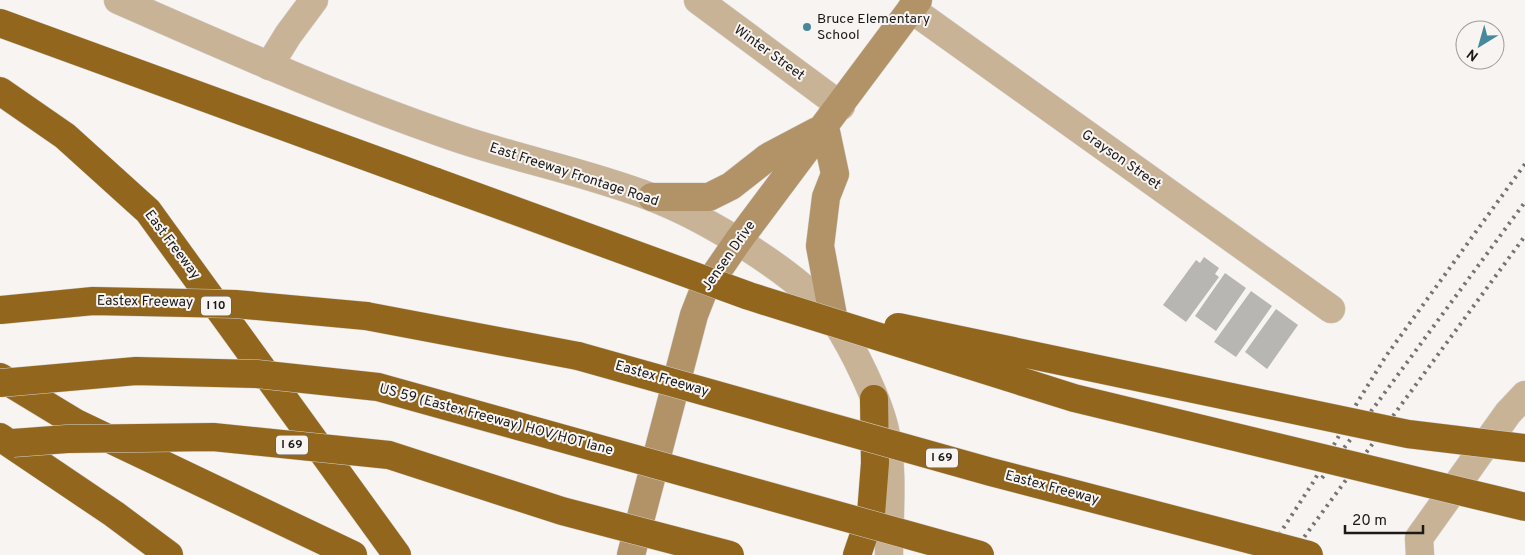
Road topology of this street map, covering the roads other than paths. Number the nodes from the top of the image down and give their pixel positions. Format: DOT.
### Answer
graph roads {
  1 [pos="118,0"];
  2 [pos="314,0"];
  3 [pos="698,0"];
  4 [pos="915,5"];
  5 [pos="0,24"];
  6 [pos="269,66"];
  7 [pos="0,90"];
  8 [pos="833,116"];
  9 [pos="652,197"];
  10 [pos="738,241"];
  11 [pos="749,296"];
  12 [pos="1331,309"];
  13 [pos="0,310"];
  14 [pos="834,321"];
  15 [pos="0,377"];
  16 [pos="0,383"];
  17 [pos="1525,396"];
  18 [pos="874,398"];
  19 [pos="0,437"];
  20 [pos="0,444"];
  21 [pos="1525,448"];
  22 [pos="1525,508"];
  23 [pos="169,555"];
  24 [pos="353,555"];
  25 [pos="397,555"];
  26 [pos="630,555"];
  27 [pos="730,555"];
  28 [pos="857,555"];
  29 [pos="889,555"];
  30 [pos="980,555"];
  31 [pos="1309,555"];
  32 [pos="1420,555"];
  1 -- 6 [label="street, East Freeway Frontage Road"];
  2 -- 6 [label="street"];
  3 -- 8 [label="street, Winter Street"];
  4 -- 8 [label="main road, Jensen Drive"];
  4 -- 12 [label="street, Grayson Street"];
  5 -- 11 [label="highway, bridge"];
  6 -- 9 [label="street, East Freeway Frontage Road"];
  7 -- 25 [label="highway, East Freeway / I 10"];
  8 -- 9 [label="main road"];
  8 -- 10 [label="main road, Jensen Drive"];
  8 -- 14 [label="main road"];
  9 -- 10 [label="street, East Freeway Frontage Road"];
  10 -- 14 [label="street, East Freeway Frontage Road"];
  10 -- 26 [label="main road, Jensen Drive"];
  11 -- 21 [label="highway, bridge"];
  11 -- 22 [label="highway, bridge"];
  13 -- 31 [label="highway, Eastex Freeway / I 69, bridge"];
  14 -- 18 [label="street, East Freeway Frontage Road"];
  15 -- 24 [label="highway, bridge"];
  16 -- 30 [label="highway, US 59 (Eastex Freeway) HOV/HOT lane, bridge"];
  17 -- 32 [label="street"];
  18 -- 28 [label="highway"];
  18 -- 29 [label="street, East Freeway Frontage Road"];
  19 -- 23 [label="highway"];
  20 -- 27 [label="highway, I 69, bridge"];
}
